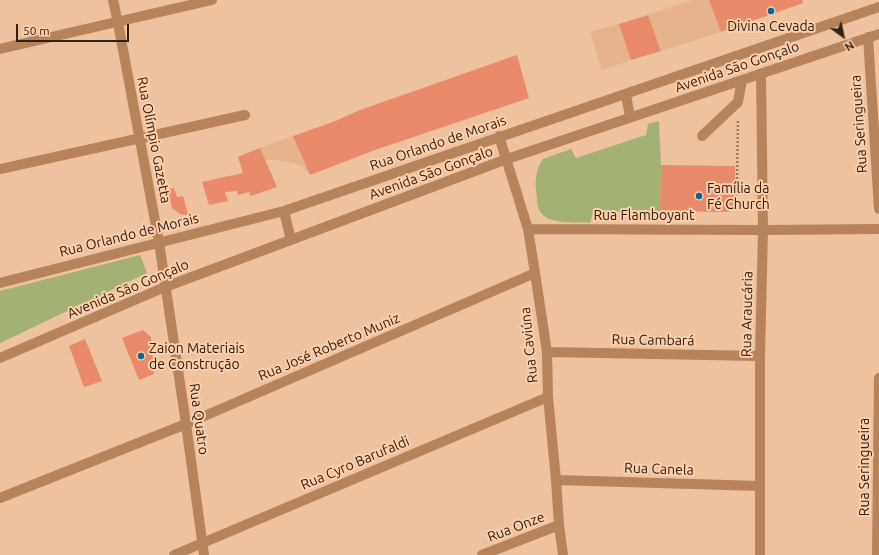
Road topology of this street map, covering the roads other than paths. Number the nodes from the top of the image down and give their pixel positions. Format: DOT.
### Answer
graph roads {
  1 [pos="113,0"];
  2 [pos="212,0"];
  3 [pos="879,7"];
  4 [pos="118,23"];
  5 [pos="879,34"];
  6 [pos="868,37"];
  7 [pos="0,49"];
  8 [pos="761,74"];
  9 [pos="742,80"];
  10 [pos="626,94"];
  11 [pos="245,115"];
  12 [pos="630,117"];
  13 [pos="499,136"];
  14 [pos="702,136"];
  15 [pos="139,139"];
  16 [pos="507,160"];
  17 [pos="0,169"];
  18 [pos="879,209"];
  19 [pos="284,211"];
  20 [pos="528,229"];
  21 [pos="879,229"];
  22 [pos="763,230"];
  23 [pos="291,240"];
  24 [pos="159,242"];
  25 [pos="535,273"];
  26 [pos="0,283"];
  27 [pos="165,287"];
  28 [pos="547,352"];
  29 [pos="760,356"];
  30 [pos="0,358"];
  31 [pos="879,378"];
  32 [pos="548,397"];
  33 [pos="186,424"];
  34 [pos="556,480"];
  35 [pos="760,486"];
  36 [pos="0,498"];
  37 [pos="559,525"];
  38 [pos="203,543"];
  39 [pos="174,555"];
  40 [pos="204,555"];
  41 [pos="482,555"];
  42 [pos="563,555"];
  43 [pos="760,555"];
  44 [pos="878,555"];
  1 -- 4 [label="street, Rua Olímpio Gazetta"];
  2 -- 4 [label="street"];
  3 -- 10 [label="street, Rua Orlando de Morais"];
  4 -- 7 [label="street"];
  4 -- 15 [label="street, Rua Olímpio Gazetta"];
  5 -- 6 [label="street, Avenida São Gonçalo"];
  6 -- 8 [label="street, Avenida São Gonçalo"];
  6 -- 18 [label="street, Rua Seringueira"];
  8 -- 9 [label="street, Avenida São Gonçalo"];
  8 -- 22 [label="street, Rua Araucária"];
  9 -- 12 [label="street, Avenida São Gonçalo"];
  9 -- 14 [label="street"];
  10 -- 12 [label="street"];
  10 -- 13 [label="street, Rua Orlando de Morais"];
  11 -- 15 [label="street"];
  12 -- 16 [label="street, Avenida São Gonçalo"];
  13 -- 16 [label="street, Rua Caviúna"];
  13 -- 19 [label="street, Rua Orlando de Morais"];
  15 -- 17 [label="street"];
  15 -- 24 [label="street, Rua Olímpio Gazetta"];
  16 -- 20 [label="street, Rua Caviúna"];
  16 -- 23 [label="street, Avenida São Gonçalo"];
  19 -- 23 [label="street"];
  19 -- 24 [label="street, Rua Orlando de Morais"];
  20 -- 22 [label="street, Rua Flamboyant"];
  20 -- 25 [label="street, Rua Caviúna"];
  21 -- 22 [label="street, Rua Flamboyant"];
  22 -- 29 [label="street, Rua Araucária"];
  23 -- 27 [label="street, Avenida São Gonçalo"];
  24 -- 26 [label="street, Rua Orlando de Morais"];
  24 -- 27 [label="street, Rua Olímpio Gazetta"];
  25 -- 28 [label="street, Rua Caviúna"];
  25 -- 33 [label="street, Rua José Roberto Muniz"];
  27 -- 30 [label="street, Avenida São Gonçalo"];
  27 -- 33 [label="street, Rua Quatro"];
  28 -- 29 [label="street, Rua Cambará"];
  28 -- 32 [label="street, Rua Caviúna"];
  29 -- 35 [label="street, Rua Araucária"];
  31 -- 44 [label="street, Rua Seringueira"];
  32 -- 34 [label="street, Rua Caviúna"];
  32 -- 38 [label="street, Rua Cyro Barufaldi"];
  33 -- 36 [label="street, Rua José Roberto Muniz"];
  33 -- 38 [label="street, Rua Quatro"];
  34 -- 35 [label="street, Rua Canela"];
  34 -- 37 [label="street, Rua Caviúna"];
  35 -- 43 [label="street, Rua Araucária"];
  37 -- 41 [label="street, Rua Onze"];
  37 -- 42 [label="street, Rua Caviúna"];
  38 -- 39 [label="street, Rua Cyro Barufaldi"];
  38 -- 40 [label="street, Rua Quatro"];
}
